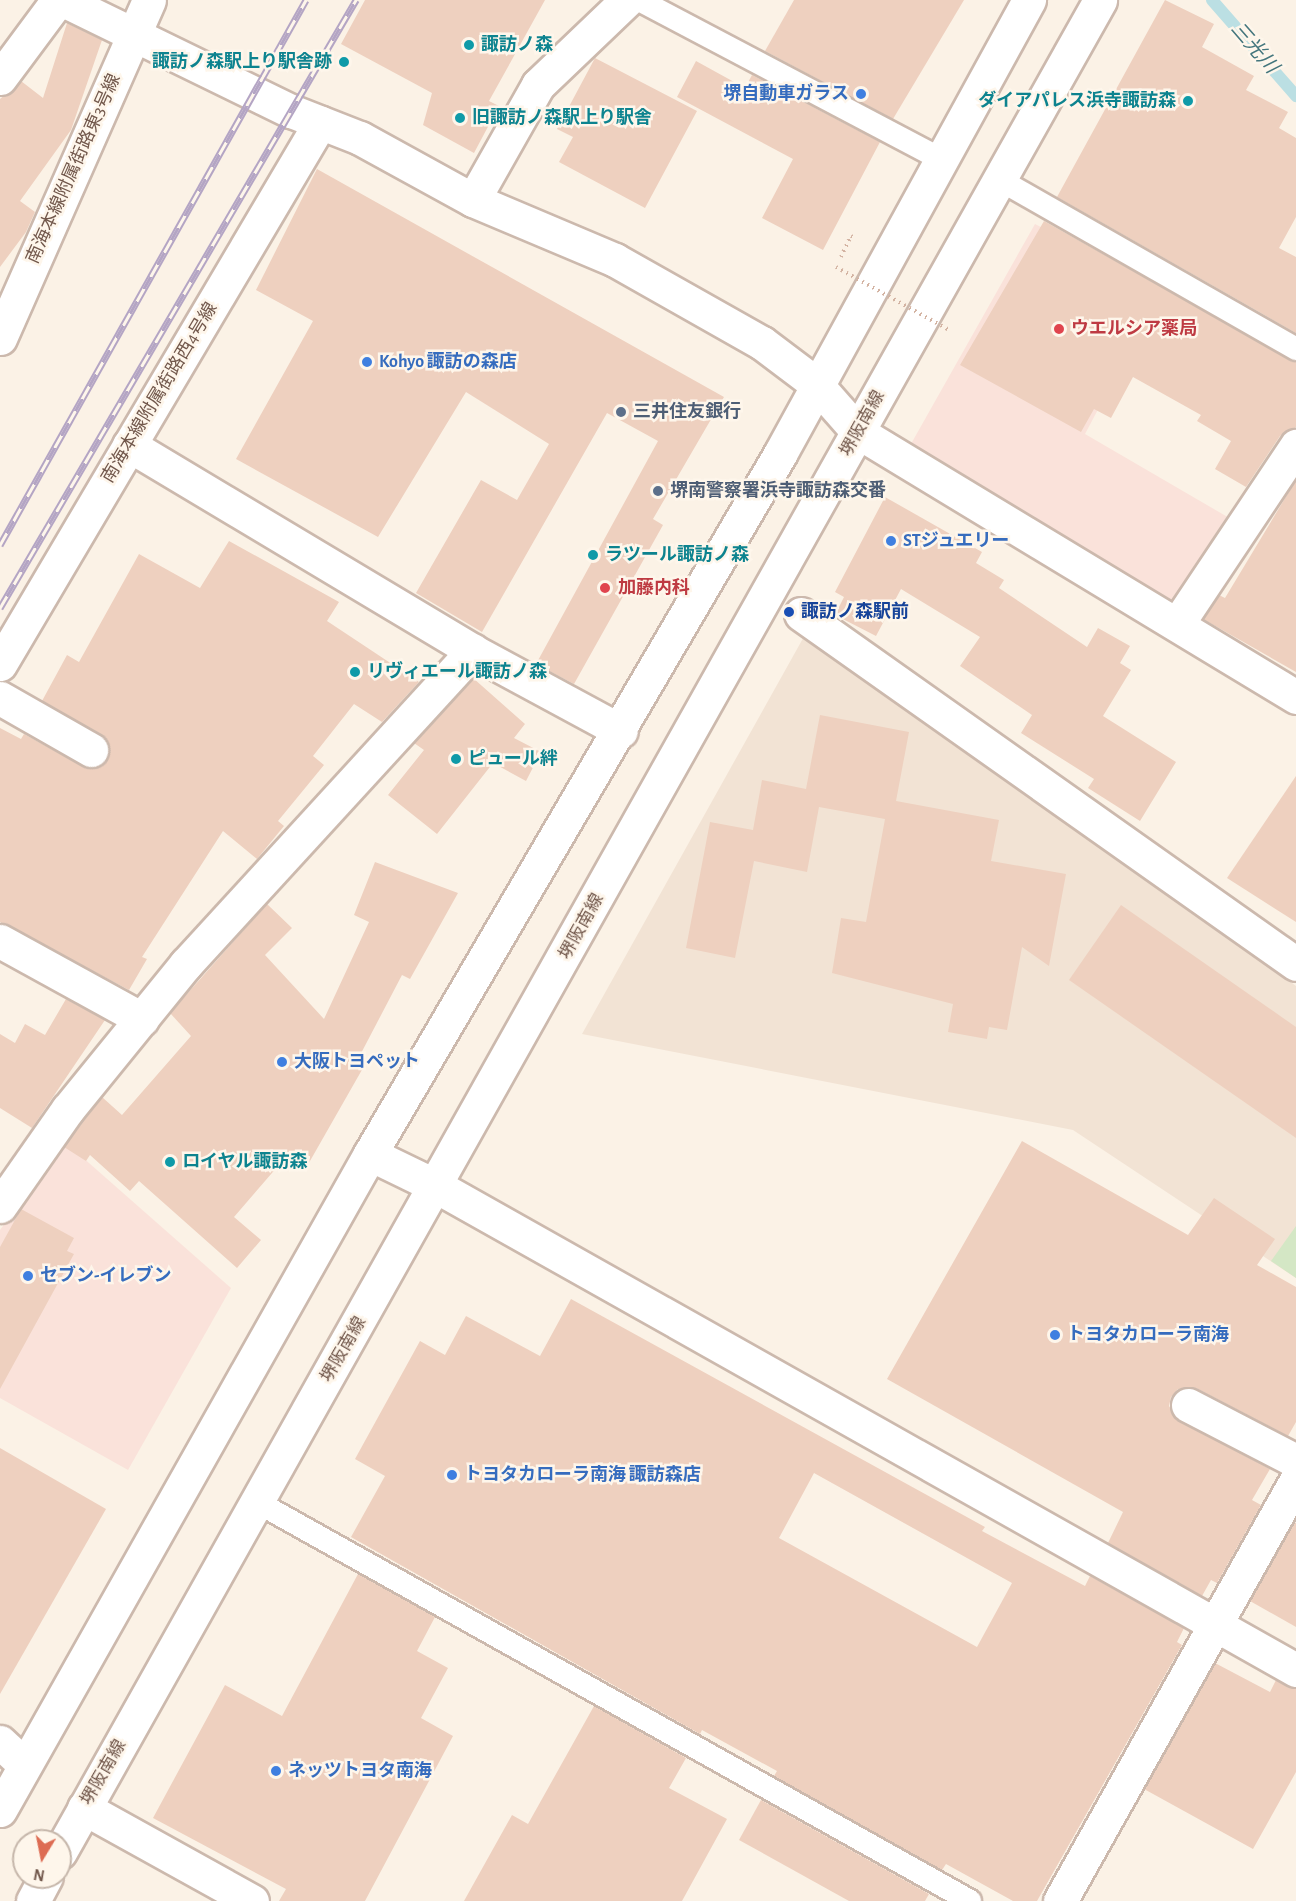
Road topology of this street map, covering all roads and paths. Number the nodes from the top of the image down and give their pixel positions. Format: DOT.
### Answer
graph roads {
  1 [pos="58,0"];
  2 [pos="63,0"];
  3 [pos="149,0"];
  4 [pos="627,0"];
  5 [pos="639,0"];
  6 [pos="1029,0"];
  7 [pos="1100,0"];
  8 [pos="133,34"];
  9 [pos="0,78"];
  10 [pos="320,123"];
  11 [pos="943,160"];
  12 [pos="1000,180"];
  13 [pos="473,200"];
  14 [pos="836,267"];
  15 [pos="949,330"];
  16 [pos="0,338"];
  17 [pos="1296,349"];
  18 [pos="815,383"];
  19 [pos="858,432"];
  20 [pos="129,445"];
  21 [pos="1296,447"];
  22 [pos="801,614"];
  23 [pos="1178,623"];
  24 [pos="473,651"];
  25 [pos="0,664"];
  26 [pos="1296,697"];
  27 [pos="0,698"];
  28 [pos="621,731"];
  29 [pos="92,750"];
  30 [pos="0,941"];
  31 [pos="1296,964"];
  32 [pos="142,1019"];
  33 [pos="370,1154"];
  34 [pos="436,1186"];
  35 [pos="0,1206"];
  36 [pos="1188,1405"];
  37 [pos="1296,1461"];
  38 [pos="1296,1481"];
  39 [pos="257,1502"];
  40 [pos="1218,1625"];
  41 [pos="1296,1670"];
  42 [pos="0,1742"];
  43 [pos="24,1764"];
  44 [pos="84,1808"];
  45 [pos="0,1810"];
  46 [pos="72,1830"];
  47 [pos="252,1901"];
  48 [pos="969,1901"];
  49 [pos="1060,1901"];
  1 -- 9 [label="street"];
  2 -- 8 [label="street"];
  3 -- 8 [label="street, 南海本線附属街路東3号線"];
  4 -- 13 [label="street"];
  5 -- 11 [label="lane"];
  6 -- 11 [label="street"];
  7 -- 12 [label="street, 堺阪南線"];
  8 -- 10 [label="street"];
  8 -- 16 [label="street, 南海本線附属街路東3号線"];
  10 -- 13 [label="street"];
  10 -- 20 [label="street, 南海本線附属街路西4号線"];
  11 -- 18 [label="street"];
  12 -- 17 [label="lane"];
  12 -- 19 [label="street, 堺阪南線"];
  13 -- 18 [label="street"];
  14 -- 15 [label="path, bridge"];
  18 -- 19 [label="street"];
  18 -- 28 [label="street"];
  19 -- 23 [label="street"];
  19 -- 34 [label="street, 堺阪南線"];
  20 -- 24 [label="street"];
  20 -- 25 [label="street, 南海本線附属街路西4号線"];
  21 -- 23 [label="street"];
  22 -- 31 [label="street"];
  23 -- 26 [label="street"];
  24 -- 28 [label="street"];
  24 -- 32 [label="street"];
  27 -- 29 [label="street"];
  28 -- 33 [label="street"];
  30 -- 32 [label="street"];
  32 -- 35 [label="street"];
  33 -- 34 [label="street"];
  33 -- 43 [label="street"];
  34 -- 39 [label="street, 堺阪南線"];
  34 -- 40 [label="street"];
  36 -- 37 [label="street"];
  38 -- 40 [label="street"];
  39 -- 44 [label="street, 堺阪南線"];
  39 -- 48 [label="lane"];
  40 -- 41 [label="street"];
  40 -- 49 [label="street"];
  42 -- 43 [label="street"];
  43 -- 45 [label="street"];
  44 -- 46 [label="street, 堺阪南線"];
  44 -- 47 [label="street"];
}
